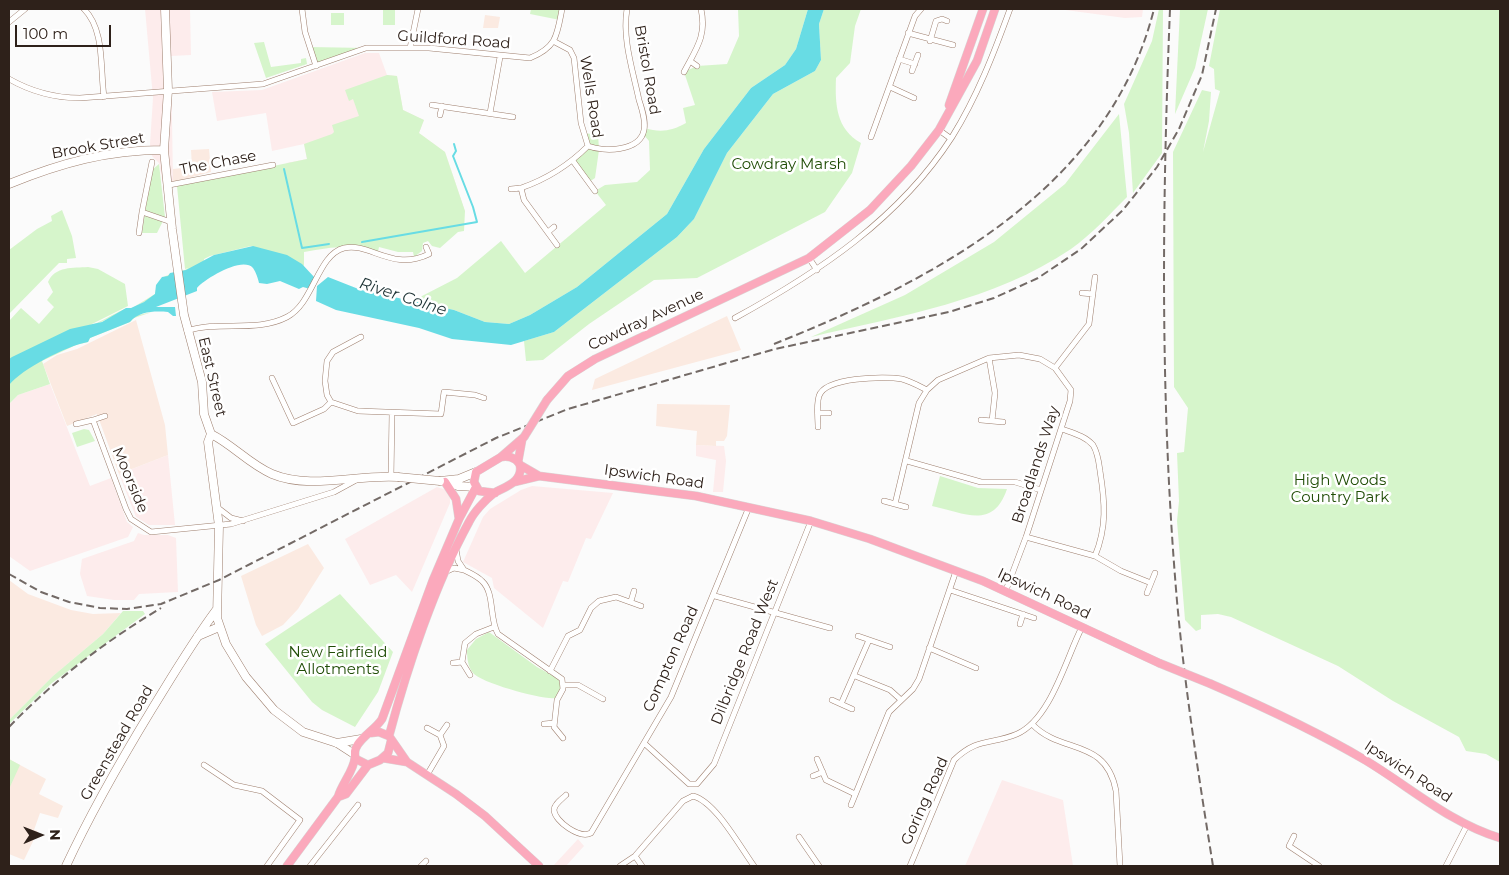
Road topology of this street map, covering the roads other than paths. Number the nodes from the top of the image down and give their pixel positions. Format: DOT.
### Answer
graph roads {
  1 [pos="24,9"];
  2 [pos="84,9"];
  3 [pos="165,9"];
  4 [pos="302,9"];
  5 [pos="418,9"];
  6 [pos="562,9"];
  7 [pos="627,9"];
  8 [pos="701,9"];
  9 [pos="921,9"];
  10 [pos="983,9"];
  11 [pos="995,9"];
  12 [pos="1010,9"];
  13 [pos="947,21"];
  14 [pos="9,22"];
  15 [pos="908,34"];
  16 [pos="930,41"];
  17 [pos="554,42"];
  18 [pos="953,45"];
  19 [pos="410,48"];
  20 [pos="918,55"];
  21 [pos="500,57"];
  22 [pos="899,59"];
  23 [pos="690,61"];
  24 [pos="915,64"];
  25 [pos="316,66"];
  26 [pos="697,66"];
  27 [pos="912,71"];
  28 [pos="684,72"];
  29 [pos="9,79"];
  30 [pos="890,87"];
  31 [pos="168,90"];
  32 [pos="104,97"];
  33 [pos="914,98"];
  34 [pos="957,98"];
  35 [pos="970,103"];
  36 [pos="432,105"];
  37 [pos="442,106"];
  38 [pos="490,113"];
  39 [pos="440,115"];
  40 [pos="513,117"];
  41 [pos="939,130"];
  42 [pos="871,137"];
  43 [pos="950,138"];
  44 [pos="588,146"];
  45 [pos="164,150"];
  46 [pos="573,161"];
  47 [pos="153,164"];
  48 [pos="273,164"];
  49 [pos="595,178"];
  50 [pos="589,182"];
  51 [pos="9,184"];
  52 [pos="169,185"];
  53 [pos="521,188"];
  54 [pos="511,189"];
  55 [pos="595,190"];
  56 [pos="142,212"];
  57 [pos="172,222"];
  58 [pos="554,227"];
  59 [pos="548,232"];
  60 [pos="140,233"];
  61 [pos="557,245"];
  62 [pos="426,247"];
  63 [pos="809,258"];
  64 [pos="817,270"];
  65 [pos="1095,277"];
  66 [pos="1082,293"];
  67 [pos="1093,294"];
  68 [pos="735,318"];
  69 [pos="187,331"];
  70 [pos="361,338"];
  71 [pos="989,358"];
  72 [pos="1055,368"];
  73 [pos="272,378"];
  74 [pos="927,390"];
  75 [pos="484,398"];
  76 [pos="331,402"];
  77 [pos="392,413"];
  78 [pos="818,413"];
  79 [pos="829,413"];
  80 [pos="105,416"];
  81 [pos="93,420"];
  82 [pos="981,420"];
  83 [pos="992,421"];
  84 [pos="1003,422"];
  85 [pos="76,424"];
  86 [pos="818,427"];
  87 [pos="1062,429"];
  88 [pos="211,434"];
  89 [pos="523,438"];
  90 [pos="500,457"];
  91 [pos="907,460"];
  92 [pos="519,463"];
  93 [pos="476,472"];
  94 [pos="539,476"];
  95 [pos="394,477"];
  96 [pos="360,478"];
  97 [pos="445,482"];
  98 [pos="514,482"];
  99 [pos="476,487"];
  100 [pos="1041,490"];
  101 [pos="494,493"];
  102 [pos="884,501"];
  103 [pos="895,504"];
  104 [pos="749,506"];
  105 [pos="906,507"];
  106 [pos="218,508"];
  107 [pos="459,519"];
  108 [pos="244,521"];
  109 [pos="811,521"];
  110 [pos="219,526"];
  111 [pos="1026,538"];
  112 [pos="456,548"];
  113 [pos="1095,556"];
  114 [pos="464,570"];
  115 [pos="956,571"];
  116 [pos="445,572"];
  117 [pos="1155,573"];
  118 [pos="1151,583"];
  119 [pos="950,590"];
  120 [pos="1006,590"];
  121 [pos="634,591"];
  122 [pos="1147,593"];
  123 [pos="716,596"];
  124 [pos="631,601"];
  125 [pos="641,606"];
  126 [pos="216,610"];
  127 [pos="774,612"];
  128 [pos="1023,614"];
  129 [pos="1034,618"];
  130 [pos="1020,624"];
  131 [pos="219,627"];
  132 [pos="494,627"];
  133 [pos="1082,627"];
  134 [pos="830,628"];
  135 [pos="858,636"];
  136 [pos="197,637"];
  137 [pos="869,640"];
  138 [pos="890,647"];
  139 [pos="929,648"];
  140 [pos="462,662"];
  141 [pos="453,663"];
  142 [pos="976,668"];
  143 [pos="550,671"];
  144 [pos="470,675"];
  145 [pos="854,676"];
  146 [pos="564,685"];
  147 [pos="603,699"];
  148 [pos="832,700"];
  149 [pos="900,700"];
  150 [pos="841,704"];
  151 [pos="852,709"];
  152 [pos="544,724"];
  153 [pos="554,724"];
  154 [pos="1032,724"];
  155 [pos="447,725"];
  156 [pos="427,728"];
  157 [pos="371,733"];
  158 [pos="440,736"];
  159 [pos="563,738"];
  160 [pos="361,739"];
  161 [pos="390,739"];
  162 [pos="337,743"];
  163 [pos="644,743"];
  164 [pos="354,755"];
  165 [pos="383,758"];
  166 [pos="817,759"];
  167 [pos="407,762"];
  168 [pos="207,765"];
  169 [pos="368,765"];
  170 [pos="823,772"];
  171 [pos="427,775"];
  172 [pos="813,776"];
  173 [pos="855,794"];
  174 [pos="566,795"];
  175 [pos="338,797"];
  176 [pos="358,805"];
  177 [pos="851,805"];
  178 [pos="1467,826"];
  179 [pos="1294,836"];
  180 [pos="798,837"];
  181 [pos="1500,838"];
  182 [pos="635,856"];
  183 [pos="426,862"];
  184 [pos="66,866"];
  185 [pos="267,866"];
  186 [pos="287,866"];
  187 [pos="310,866"];
  188 [pos="421,866"];
  189 [pos="538,866"];
  190 [pos="620,866"];
  191 [pos="642,866"];
  192 [pos="754,866"];
  193 [pos="819,866"];
  194 [pos="910,866"];
  195 [pos="1120,866"];
  196 [pos="1319,866"];
  197 [pos="1446,866"];
  1 -- 14 [label="street"];
  2 -- 32 [label="street"];
  3 -- 31 [label="street, East Street"];
  4 -- 25 [label="street"];
  5 -- 19 [label="street"];
  6 -- 17 [label="street"];
  7 -- 44 [label="street, Bristol Road"];
  8 -- 23 [label="street"];
  9 -- 15 [label="street"];
  10 -- 41 [label="main road, Cowdray Avenue"];
  11 -- 34 [label="main road, Cowdray Avenue"];
  12 -- 35 [label="street"];
  13 -- 16 [label="street"];
  15 -- 16 [label="street"];
  15 -- 22 [label="street"];
  16 -- 18 [label="street"];
  17 -- 21 [label="street, Guildford Road"];
  17 -- 44 [label="street, Wells Road"];
  19 -- 21 [label="street, Guildford Road"];
  19 -- 25 [label="street, Guildford Road"];
  20 -- 24 [label="street"];
  21 -- 38 [label="street"];
  22 -- 24 [label="street"];
  22 -- 30 [label="street"];
  23 -- 26 [label="street"];
  23 -- 28 [label="street"];
  24 -- 27 [label="street"];
  25 -- 31 [label="street, Guildford Road"];
  29 -- 32 [label="street, Guildford Road"];
  30 -- 33 [label="street"];
  30 -- 42 [label="street"];
  31 -- 32 [label="street, Guildford Road"];
  31 -- 45 [label="street, East Street"];
  34 -- 35 [label="street"];
  34 -- 41 [label="main road, Cowdray Avenue"];
  35 -- 43 [label="street"];
  36 -- 37 [label="street"];
  37 -- 38 [label="street"];
  37 -- 39 [label="street"];
  38 -- 40 [label="street"];
  41 -- 43 [label="street"];
  41 -- 63 [label="main road, Cowdray Avenue"];
  43 -- 64 [label="street"];
  44 -- 46 [label="street, Wells Road"];
  45 -- 51 [label="street, Brook Street"];
  45 -- 52 [label="street, East Street"];
  46 -- 50 [label="street"];
  46 -- 53 [label="street, Wells Road"];
  47 -- 56 [label="street"];
  48 -- 52 [label="street, The Chase"];
  49 -- 50 [label="street"];
  50 -- 55 [label="street"];
  52 -- 57 [label="street, East Street"];
  53 -- 54 [label="street, Wells Road"];
  53 -- 59 [label="street"];
  56 -- 57 [label="street"];
  56 -- 60 [label="street"];
  57 -- 69 [label="street, East Street"];
  58 -- 59 [label="street"];
  59 -- 61 [label="street"];
  62 -- 69 [label="street"];
  63 -- 64 [label="street"];
  63 -- 89 [label="main road, Cowdray Avenue, bridge"];
  64 -- 68 [label="street"];
  65 -- 67 [label="street"];
  66 -- 67 [label="street"];
  67 -- 72 [label="street"];
  69 -- 88 [label="street, East Street"];
  70 -- 76 [label="street"];
  71 -- 72 [label="street"];
  71 -- 74 [label="street"];
  71 -- 83 [label="street"];
  72 -- 87 [label="street, Broadlands Way"];
  73 -- 76 [label="street"];
  74 -- 78 [label="street"];
  74 -- 91 [label="street"];
  75 -- 77 [label="street"];
  76 -- 77 [label="street"];
  77 -- 95 [label="street"];
  78 -- 79 [label="street"];
  78 -- 86 [label="street"];
  80 -- 81 [label="street"];
  81 -- 85 [label="street"];
  81 -- 110 [label="street, Moorside"];
  82 -- 83 [label="street"];
  83 -- 84 [label="street"];
  87 -- 100 [label="street, Broadlands Way"];
  87 -- 113 [label="street"];
  88 -- 96 [label="street"];
  88 -- 106 [label="street, East Street"];
  89 -- 90 [label="main road, Cowdray Avenue"];
  89 -- 92 [label="main road, Cowdray Avenue"];
  90 -- 92 [label="main road"];
  90 -- 93 [label="main road"];
  91 -- 100 [label="street"];
  91 -- 103 [label="street"];
  92 -- 94 [label="main road, Ipswich Road"];
  92 -- 98 [label="main road"];
  93 -- 97 [label="street"];
  93 -- 99 [label="main road"];
  94 -- 98 [label="main road, Ipswich Road"];
  94 -- 104 [label="main road, Ipswich Road"];
  95 -- 96 [label="street"];
  95 -- 97 [label="street, bridge"];
  96 -- 108 [label="street, Moorside"];
  97 -- 99 [label="street"];
  97 -- 107 [label="main road"];
  98 -- 101 [label="main road"];
  99 -- 101 [label="main road"];
  99 -- 107 [label="main road"];
  100 -- 111 [label="street, Broadlands Way"];
  101 -- 112 [label="main road"];
  102 -- 103 [label="street"];
  103 -- 105 [label="street"];
  104 -- 109 [label="main road, Ipswich Road"];
  104 -- 163 [label="street, Compton Road"];
  106 -- 108 [label="street"];
  106 -- 110 [label="street, East Street"];
  107 -- 157 [label="main road"];
  108 -- 110 [label="street, Moorside"];
  109 -- 115 [label="main road, Ipswich Road"];
  109 -- 127 [label="street, Dilbridge Road West"];
  110 -- 126 [label="street, East Street"];
  111 -- 113 [label="street"];
  111 -- 120 [label="street, Broadlands Way"];
  112 -- 114 [label="street"];
  112 -- 116 [label="main road"];
  113 -- 118 [label="street"];
  114 -- 116 [label="street"];
  114 -- 132 [label="street"];
  115 -- 119 [label="street"];
  115 -- 120 [label="main road, Ipswich Road"];
  116 -- 161 [label="main road"];
  117 -- 118 [label="street"];
  118 -- 122 [label="street"];
  119 -- 128 [label="street, Ipswich Road"];
  119 -- 139 [label="street"];
  120 -- 133 [label="main road, Ipswich Road"];
  121 -- 124 [label="street"];
  123 -- 127 [label="street"];
  124 -- 125 [label="street"];
  124 -- 143 [label="street"];
  126 -- 131 [label="street, East Street"];
  126 -- 136 [label="street, Greenstead Road"];
  127 -- 134 [label="street"];
  127 -- 163 [label="street, Dilbridge Road West"];
  128 -- 129 [label="street, Ipswich Road"];
  128 -- 130 [label="street, Ipswich Road"];
  131 -- 136 [label="street"];
  131 -- 162 [label="street, East Street"];
  132 -- 140 [label="street"];
  132 -- 143 [label="street"];
  133 -- 154 [label="street, Goring Road"];
  133 -- 178 [label="main road, Ipswich Road, bridge"];
  135 -- 137 [label="street"];
  136 -- 184 [label="street, Greenstead Road"];
  137 -- 138 [label="street"];
  137 -- 145 [label="street"];
  139 -- 142 [label="street"];
  139 -- 149 [label="street"];
  140 -- 141 [label="street"];
  140 -- 144 [label="street"];
  143 -- 146 [label="street"];
  145 -- 149 [label="street"];
  145 -- 150 [label="street"];
  146 -- 147 [label="street"];
  146 -- 153 [label="street"];
  148 -- 150 [label="street"];
  149 -- 173 [label="street"];
  150 -- 151 [label="street"];
  152 -- 153 [label="street"];
  153 -- 159 [label="street"];
  154 -- 194 [label="street, Goring Road"];
  154 -- 195 [label="street"];
  155 -- 158 [label="street"];
  156 -- 158 [label="street"];
  157 -- 160 [label="main road"];
  157 -- 161 [label="main road"];
  158 -- 171 [label="street"];
  160 -- 162 [label="street"];
  160 -- 164 [label="main road"];
  161 -- 165 [label="main road"];
  161 -- 167 [label="main road"];
  162 -- 164 [label="street"];
  163 -- 174 [label="street, Compton Road"];
  164 -- 169 [label="main road"];
  164 -- 175 [label="main road"];
  165 -- 167 [label="main road"];
  165 -- 169 [label="main road"];
  166 -- 170 [label="street"];
  167 -- 171 [label="main road"];
  168 -- 185 [label="street"];
  169 -- 175 [label="main road"];
  170 -- 172 [label="street"];
  170 -- 173 [label="street"];
  171 -- 189 [label="main road"];
  173 -- 177 [label="street"];
  175 -- 186 [label="main road"];
  176 -- 187 [label="street"];
  178 -- 181 [label="main road, Ipswich Road"];
  178 -- 197 [label="street"];
  179 -- 196 [label="street"];
  180 -- 193 [label="street"];
  182 -- 190 [label="street"];
  182 -- 191 [label="street"];
  182 -- 192 [label="street"];
  183 -- 188 [label="street"];
}
